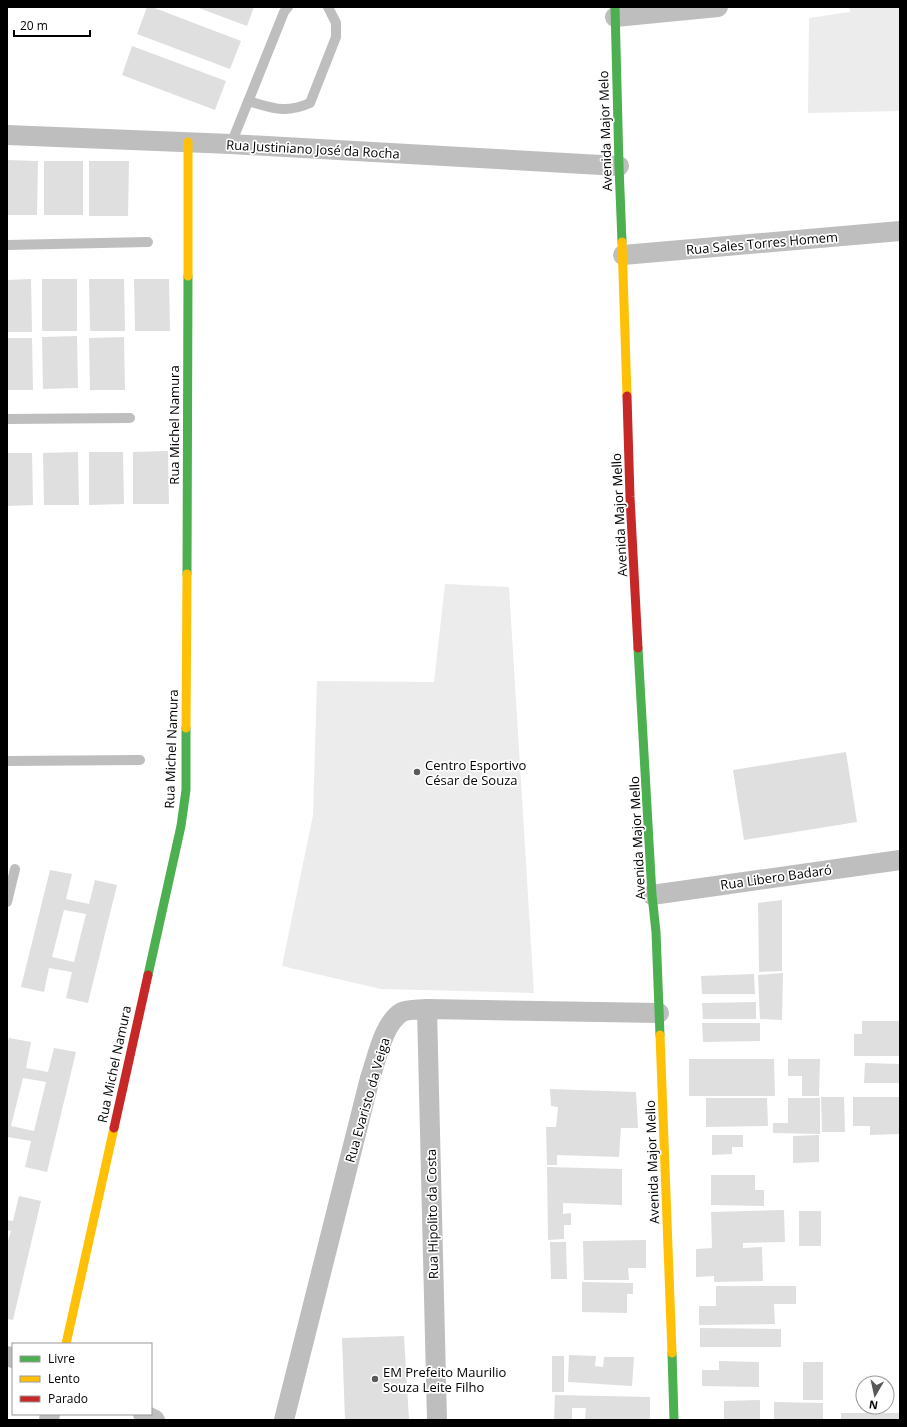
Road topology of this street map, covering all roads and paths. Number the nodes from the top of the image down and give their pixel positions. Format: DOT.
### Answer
graph roads {
  1 [pos="288,7"];
  2 [pos="328,7"];
  3 [pos="718,7"];
  4 [pos="615,12"];
  5 [pos="248,101"];
  6 [pos="7,135"];
  7 [pos="188,142"];
  8 [pos="231,144"];
  9 [pos="618,166"];
  10 [pos="900,231"];
  11 [pos="148,242"];
  12 [pos="7,245"];
  13 [pos="623,255"];
  14 [pos="130,418"];
  15 [pos="7,419"];
  16 [pos="140,760"];
  17 [pos="7,761"];
  18 [pos="900,860"];
  19 [pos="15,869"];
  20 [pos="652,895"];
  21 [pos="7,902"];
  22 [pos="427,1009"];
  23 [pos="659,1012"];
  24 [pos="66,1343"];
  25 [pos="145,1415"];
  26 [pos="155,1420"];
  27 [pos="284,1420"];
  28 [pos="437,1420"];
  29 [pos="674,1420"];
  1 -- 5 [label="lane"];
  2 -- 5 [label="lane"];
  3 -- 4 [label="street"];
  4 -- 9 [label="street, Avenida Major Melo"];
  5 -- 8 [label="lane"];
  6 -- 7 [label="street, Rua Justiniano José da Rocha"];
  7 -- 8 [label="street, Rua Justiniano José da Rocha"];
  7 -- 24 [label="street, Rua Michel Namura"];
  8 -- 9 [label="street, Rua Justiniano José da Rocha"];
  9 -- 13 [label="street, Avenida Major Melo"];
  10 -- 13 [label="street, Rua Sales Torres Homem"];
  11 -- 12 [label="lane"];
  13 -- 20 [label="street, Avenida Major Mello"];
  14 -- 15 [label="lane"];
  16 -- 17 [label="lane"];
  18 -- 20 [label="street, Rua Libero Badaró"];
  19 -- 21 [label="lane"];
  20 -- 23 [label="street, Avenida Major Mello"];
  22 -- 23 [label="street, Rua Evaristo da Veiga"];
  22 -- 27 [label="street, Rua Evaristo da Veiga"];
  22 -- 28 [label="street, Rua Hipolito da Costa"];
  23 -- 29 [label="street, Avenida Major Mello"];
  25 -- 26 [label="street"];
}
